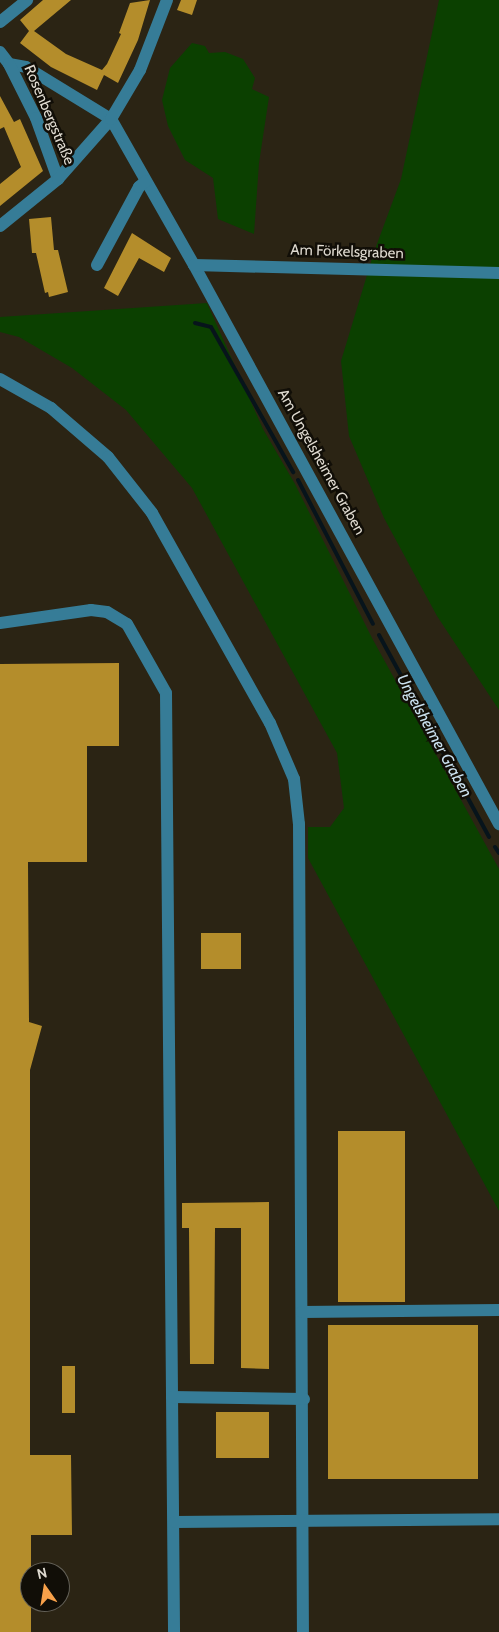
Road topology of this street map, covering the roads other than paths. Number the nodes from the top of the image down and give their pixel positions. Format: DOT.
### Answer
graph roads {
  1 [pos="27,0"];
  2 [pos="167,0"];
  3 [pos="0,22"];
  4 [pos="0,52"];
  5 [pos="9,64"];
  6 [pos="111,119"];
  7 [pos="58,179"];
  8 [pos="146,181"];
  9 [pos="0,226"];
  10 [pos="97,265"];
  11 [pos="194,265"];
  12 [pos="499,273"];
  13 [pos="0,379"];
  14 [pos="0,623"];
  15 [pos="499,824"];
  16 [pos="499,1310"];
  17 [pos="302,1312"];
  18 [pos="172,1397"];
  19 [pos="304,1399"];
  20 [pos="496,1518"];
  21 [pos="175,1522"];
  22 [pos="304,1522"];
  23 [pos="174,1632"];
  24 [pos="303,1632"];
  1 -- 3 [label="street"];
  2 -- 6 [label="street"];
  4 -- 5 [label="street, Rosenbergstraße"];
  5 -- 6 [label="street, Rosenbergstraße"];
  5 -- 7 [label="street, Rosenbergstraße"];
  6 -- 7 [label="street"];
  6 -- 8 [label="street, Am Ungelsheimer Graben"];
  7 -- 9 [label="street"];
  8 -- 10 [label="street"];
  8 -- 11 [label="street, Am Ungelsheimer Graben"];
  11 -- 12 [label="street, Am Förkelsgraben"];
  11 -- 15 [label="street, Am Ungelsheimer Graben"];
  13 -- 17 [label="street"];
  14 -- 18 [label="street"];
  16 -- 17 [label="street"];
  17 -- 19 [label="street"];
  18 -- 19 [label="street"];
  18 -- 21 [label="street"];
  19 -- 22 [label="street"];
  20 -- 22 [label="street"];
  21 -- 22 [label="street"];
  21 -- 23 [label="street"];
  22 -- 24 [label="street"];
}
